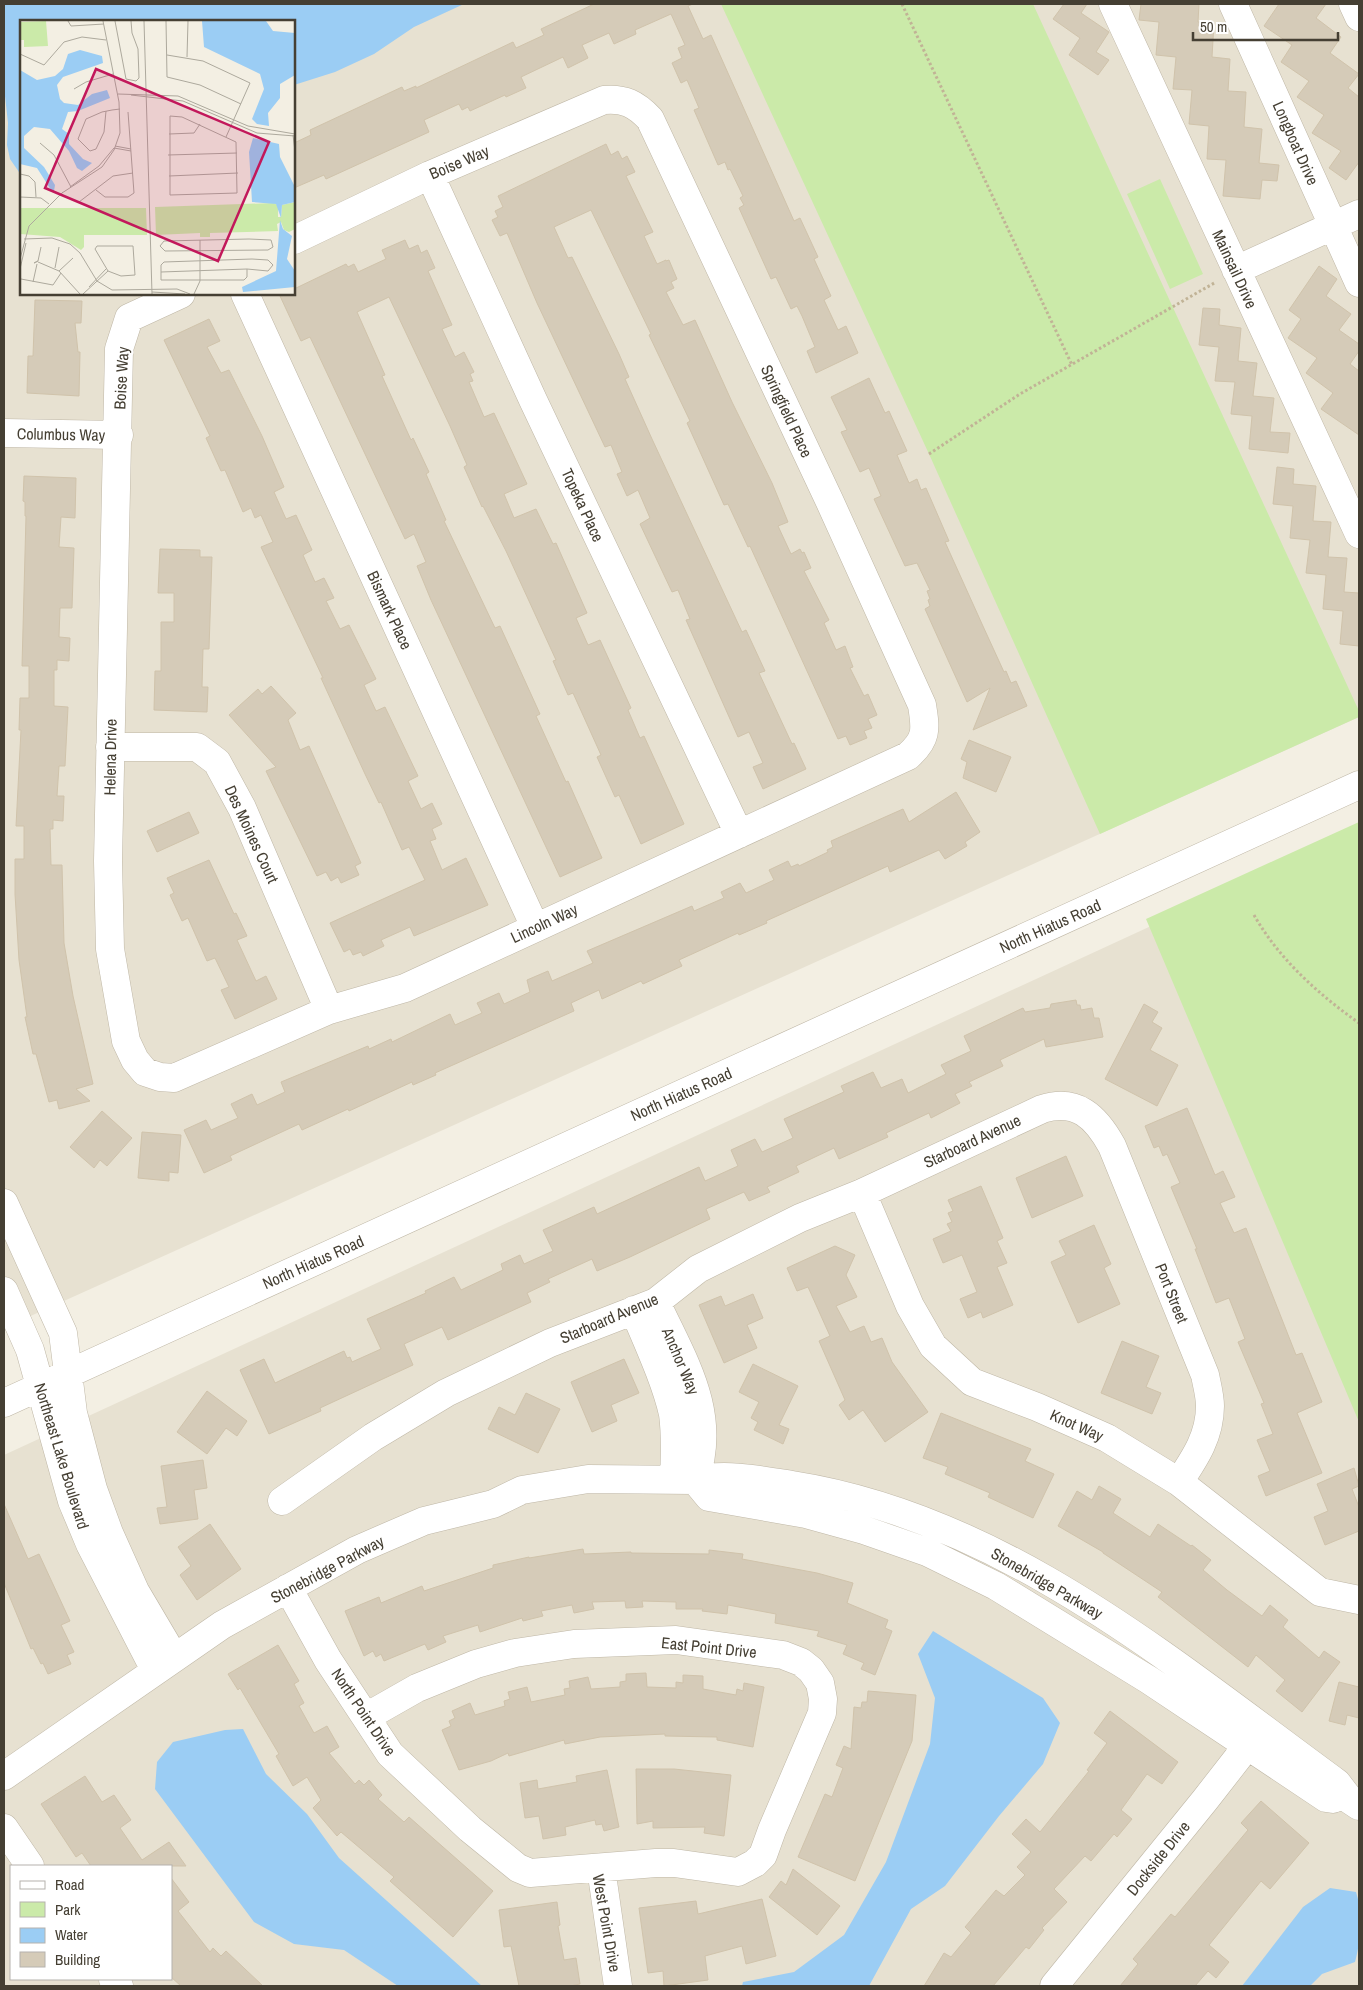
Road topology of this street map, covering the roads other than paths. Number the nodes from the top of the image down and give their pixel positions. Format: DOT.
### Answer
graph roads {
  1 [pos="1113,4"];
  2 [pos="1233,4"];
  3 [pos="1353,4"];
  4 [pos="1359,17"];
  5 [pos="629,102"];
  6 [pos="430,174"];
  7 [pos="1359,214"];
  8 [pos="1334,226"];
  9 [pos="295,240"];
  10 [pos="1228,275"];
  11 [pos="1359,283"];
  12 [pos="179,295"];
  13 [pos="245,295"];
  14 [pos="4,433"];
  15 [pos="119,436"];
  16 [pos="1359,534"];
  17 [pos="925,731"];
  18 [pos="110,747"];
  19 [pos="1359,785"];
  20 [pos="739,834"];
  21 [pos="535,927"];
  22 [pos="330,1010"];
  23 [pos="145,1072"];
  24 [pos="1085,1113"];
  25 [pos="862,1193"];
  26 [pos="4,1203"];
  27 [pos="4,1291"];
  28 [pos="645,1306"];
  29 [pos="69,1373"];
  30 [pos="41,1386"];
  31 [pos="4,1403"];
  32 [pos="684,1480"];
  33 [pos="1179,1482"];
  34 [pos="282,1501"];
  35 [pos="288,1588"];
  36 [pos="1359,1600"];
  37 [pos="164,1664"];
  38 [pos="366,1716"];
  39 [pos="1254,1736"];
  40 [pos="4,1776"];
  41 [pos="1355,1803"];
  42 [pos="4,1828"];
  43 [pos="29,1865"];
  44 [pos="601,1868"];
  45 [pos="530,1873"];
  46 [pos="618,1986"];
  47 [pos="1054,1986"];
  1 -- 10 [label="street, Mainsail Drive"];
  2 -- 8 [label="street, Longboat Drive"];
  3 -- 4 [label="street"];
  5 -- 6 [label="street, Boise Way"];
  5 -- 17 [label="street, Springfield Place"];
  6 -- 9 [label="street, Boise Way"];
  6 -- 20 [label="street, Topeka Place"];
  7 -- 8 [label="street"];
  8 -- 10 [label="street"];
  8 -- 11 [label="street, Longboat Drive"];
  10 -- 16 [label="street, Mainsail Drive"];
  12 -- 15 [label="street, Boise Way"];
  13 -- 21 [label="street, Bismark Place"];
  14 -- 15 [label="street, Columbus Way"];
  15 -- 18 [label="street, Helena Drive"];
  17 -- 20 [label="street, Lincoln Way"];
  18 -- 22 [label="street, Des Moines Court"];
  18 -- 23 [label="street, Helena Drive"];
  19 -- 29 [label="street, North Hiatus Road"];
  20 -- 21 [label="street, Lincoln Way"];
  21 -- 22 [label="street, Lincoln Way"];
  22 -- 23 [label="street, Lincoln Way"];
  24 -- 25 [label="street, Starboard Avenue"];
  24 -- 33 [label="street, Port Street"];
  25 -- 28 [label="street, Starboard Avenue"];
  25 -- 33 [label="street, Knot Way"];
  26 -- 29 [label="street, Northeast Lake Boulevard"];
  27 -- 30 [label="street, Northeast Lake Boulevard"];
  28 -- 32 [label="street, Anchor Way"];
  28 -- 34 [label="street, Starboard Avenue"];
  29 -- 30 [label="street, North Hiatus Road"];
  29 -- 37 [label="street, Northeast Lake Boulevard"];
  30 -- 31 [label="street, North Hiatus Road"];
  30 -- 37 [label="street, Northeast Lake Boulevard"];
  32 -- 35 [label="street, Stonebridge Parkway"];
  32 -- 39 [label="street, Stonebridge Parkway"];
  33 -- 36 [label="street, Knot Way"];
  35 -- 37 [label="street, Stonebridge Parkway"];
  35 -- 38 [label="street, North Point Drive"];
  37 -- 40 [label="street, Stonebridge Parkway"];
  38 -- 44 [label="street, East Point Drive"];
  38 -- 45 [label="street, North Point Drive"];
  39 -- 41 [label="street, Stonebridge Parkway"];
  39 -- 47 [label="street, Dockside Drive"];
  42 -- 43 [label="street"];
  44 -- 45 [label="street, West Point Drive"];
  44 -- 46 [label="street, West Point Drive"];
}
